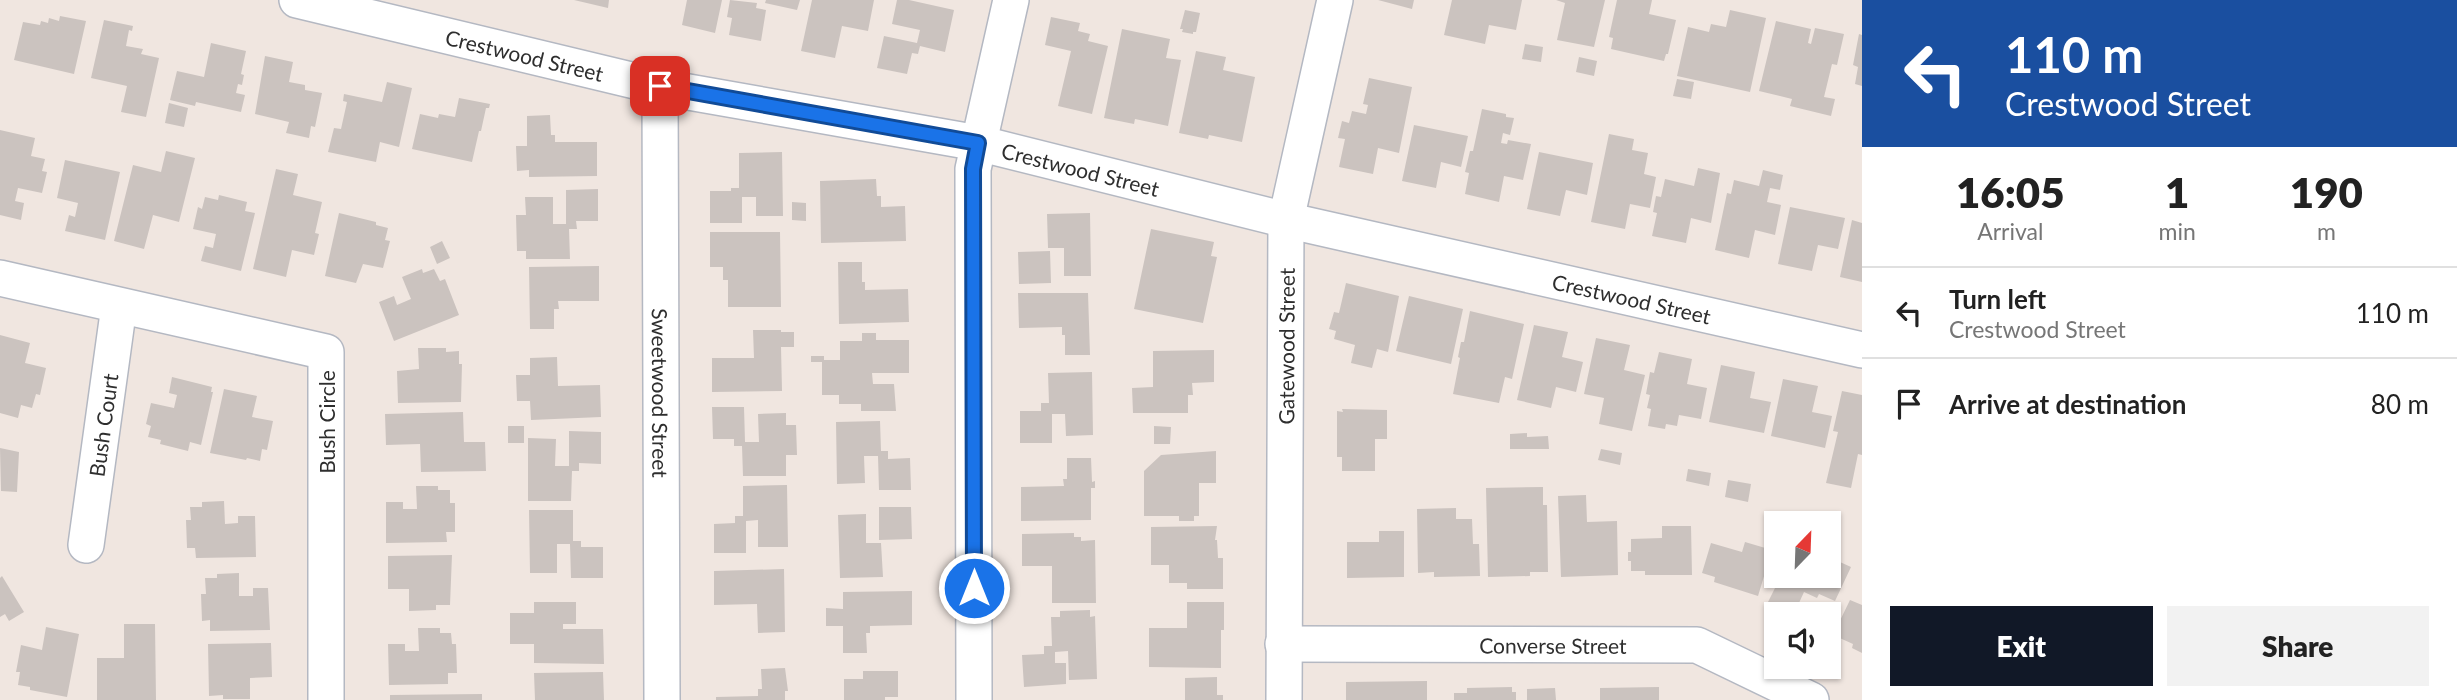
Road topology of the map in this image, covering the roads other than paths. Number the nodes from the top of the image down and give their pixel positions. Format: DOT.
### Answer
graph roads {
  1 [pos="297,0"];
  2 [pos="1011,0"];
  3 [pos="1335,0"];
  4 [pos="660,86"];
  5 [pos="978,143"];
  6 [pos="1286,220"];
  7 [pos="0,278"];
  8 [pos="119,306"];
  9 [pos="1862,350"];
  10 [pos="86,545"];
  11 [pos="1283,644"];
  12 [pos="326,700"];
  13 [pos="662,700"];
  14 [pos="974,700"];
  15 [pos="1284,700"];
  16 [pos="1811,700"];
  1 -- 4 [label="street, Crestwood Street"];
  2 -- 5 [label="street"];
  3 -- 6 [label="street, Gatewood Street"];
  4 -- 5 [label="street, Crestwood Street"];
  4 -- 13 [label="street, Sweetwood Street"];
  5 -- 6 [label="street, Crestwood Street"];
  5 -- 14 [label="street"];
  6 -- 9 [label="street, Crestwood Street"];
  6 -- 11 [label="street, Gatewood Street"];
  7 -- 8 [label="street, Bush Circle"];
  8 -- 10 [label="street, Bush Court"];
  8 -- 12 [label="street, Bush Circle"];
  11 -- 15 [label="street, Gatewood Street"];
  11 -- 16 [label="street, Converse Street"];
}
